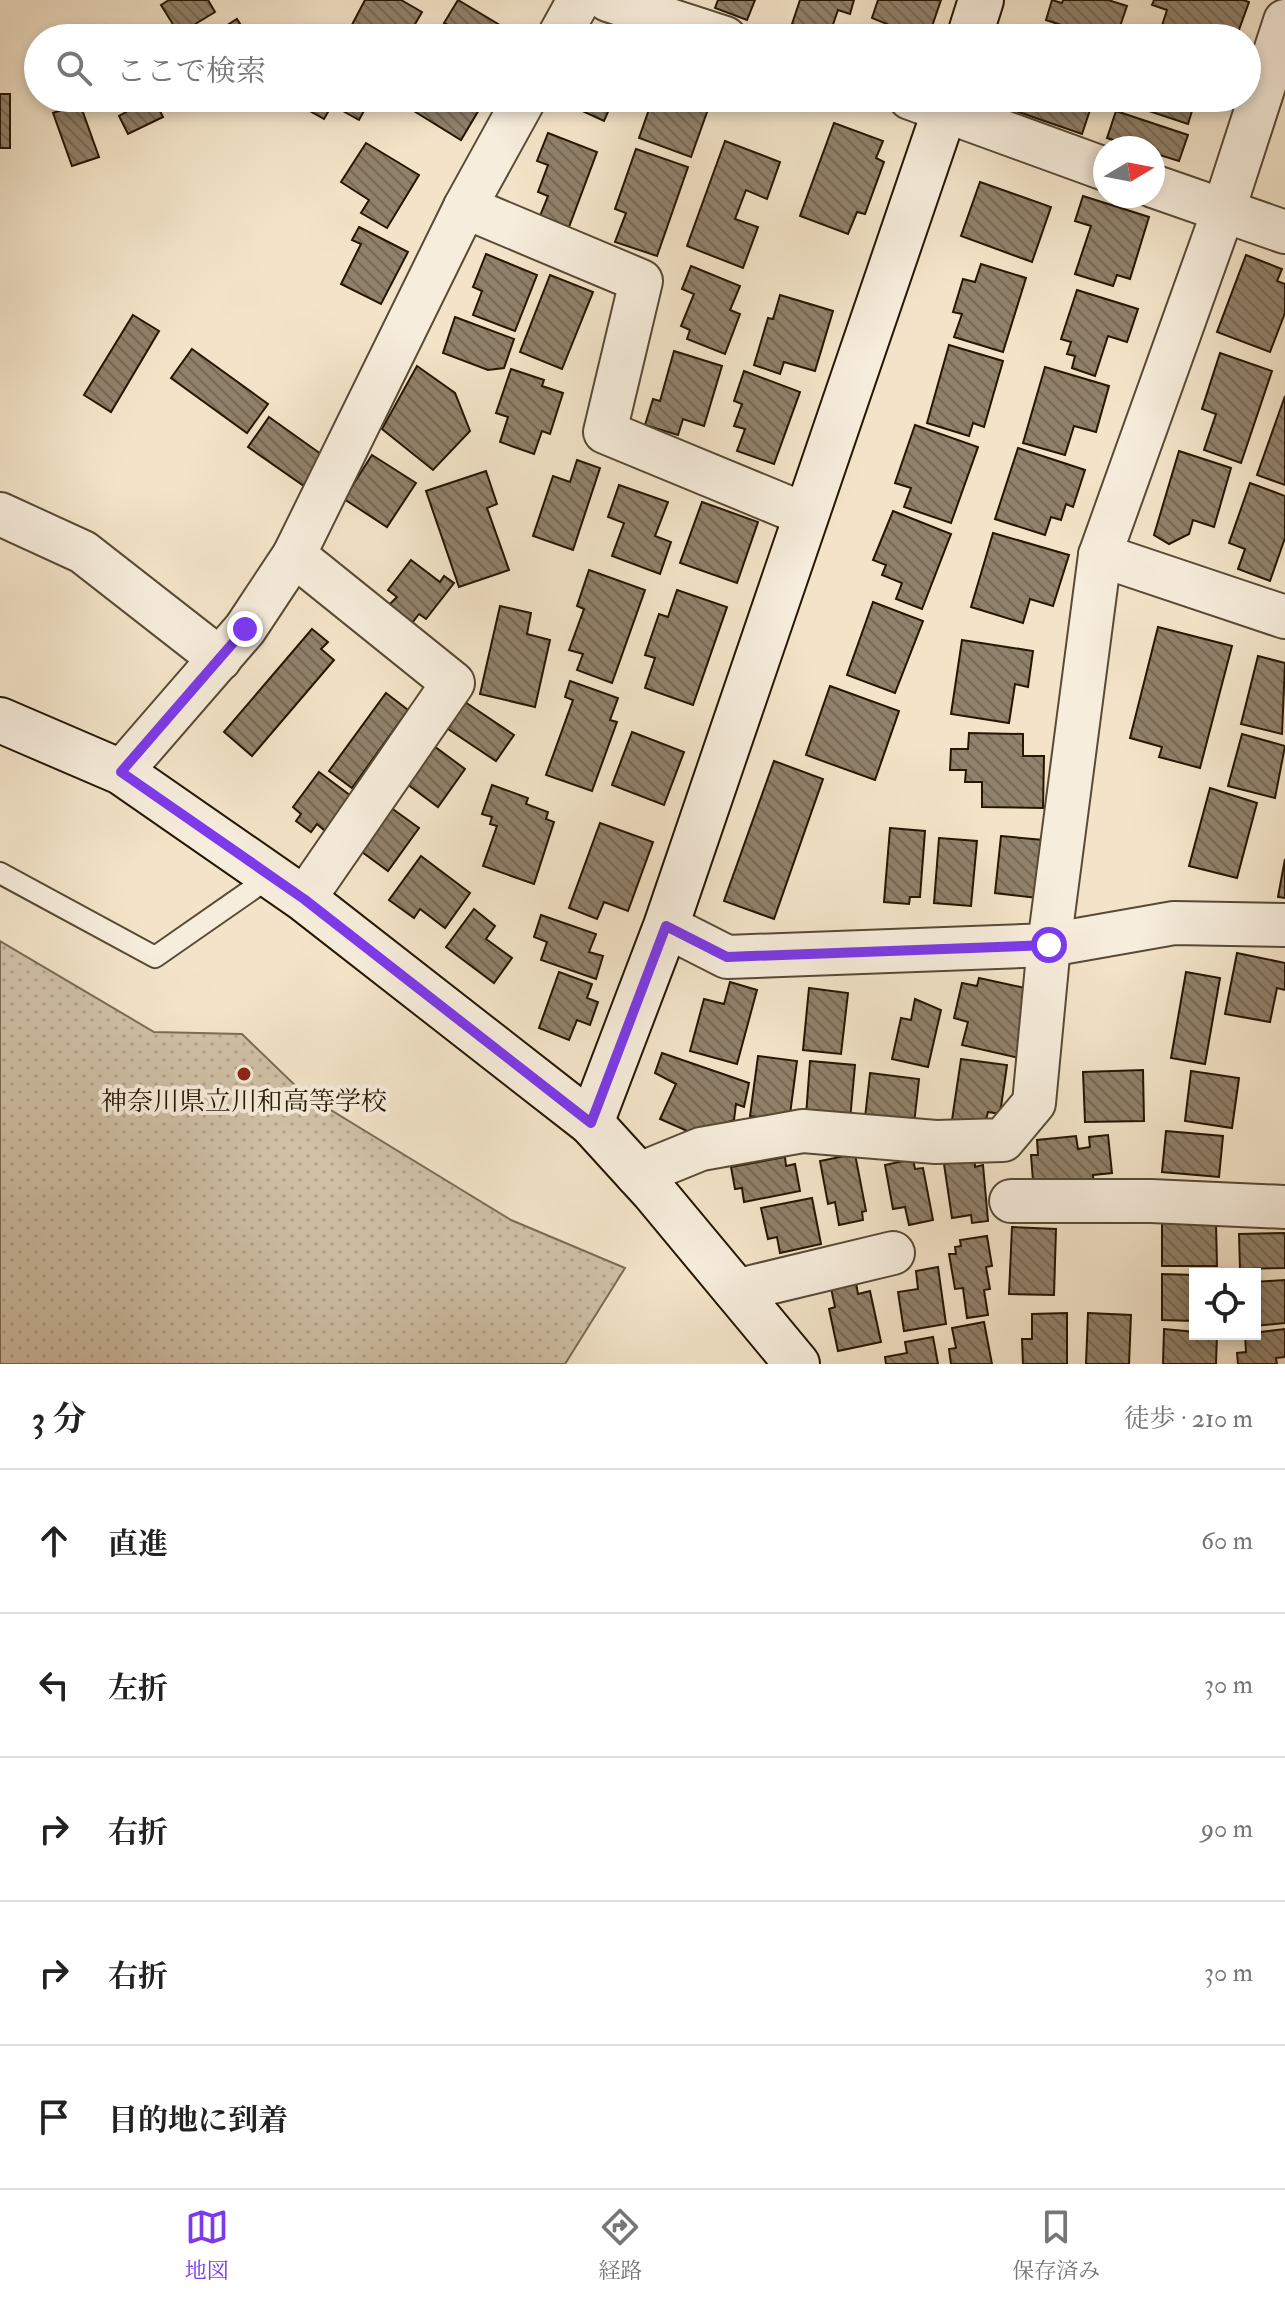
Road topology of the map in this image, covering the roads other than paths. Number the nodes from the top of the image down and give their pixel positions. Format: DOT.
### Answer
graph roads {
  1 [pos="579,0"];
  2 [pos="608,0"];
  3 [pos="981,0"];
  4 [pos="1285,21"];
  5 [pos="566,24"];
  6 [pos="682,24"];
  7 [pos="973,24"];
  8 [pos="1261,95"];
  9 [pos="517,112"];
  10 [pos="932,112"];
  11 [pos="960,112"];
  12 [pos="1255,112"];
  13 [pos="1093,164"];
  14 [pos="1165,190"];
  15 [pos="465,207"];
  16 [pos="1223,212"];
  17 [pos="1285,232"];
  18 [pos="0,514"];
  19 [pos="806,515"];
  20 [pos="294,555"];
  21 [pos="1100,555"];
  22 [pos="1285,617"];
  23 [pos="220,659"];
  24 [pos="0,720"];
  25 [pos="121,772"];
  26 [pos="0,873"];
  27 [pos="287,888"];
  28 [pos="1285,925"];
  29 [pos="666,926"];
  30 [pos="1049,945"];
  31 [pos="591,1123"];
  32 [pos="637,1175"];
  33 [pos="1011,1201"];
  34 [pos="1285,1207"];
  35 [pos="893,1253"];
  36 [pos="735,1291"];
  37 [pos="797,1364"];
  1 -- 5 [label="street"];
  2 -- 6 [label="street"];
  3 -- 7 [label="street"];
  4 -- 8 [label="street"];
  9 -- 15 [label="street"];
  10 -- 19 [label="street"];
  11 -- 13 [label="street"];
  12 -- 16 [label="street"];
  14 -- 16 [label="street"];
  15 -- 19 [label="street"];
  15 -- 20 [label="street"];
  16 -- 17 [label="street"];
  16 -- 21 [label="street"];
  18 -- 23 [label="street"];
  19 -- 29 [label="street"];
  20 -- 23 [label="street"];
  20 -- 27 [label="street"];
  21 -- 22 [label="street"];
  21 -- 30 [label="street"];
  23 -- 25 [label="street"];
  24 -- 25 [label="street"];
  25 -- 27 [label="street"];
  26 -- 27 [label="lane"];
  27 -- 31 [label="street"];
  28 -- 30 [label="street"];
  29 -- 30 [label="street"];
  29 -- 31 [label="street"];
  30 -- 32 [label="street"];
  31 -- 32 [label="street"];
  32 -- 36 [label="street"];
  33 -- 34 [label="street"];
  35 -- 36 [label="street"];
  36 -- 37 [label="street"];
}
